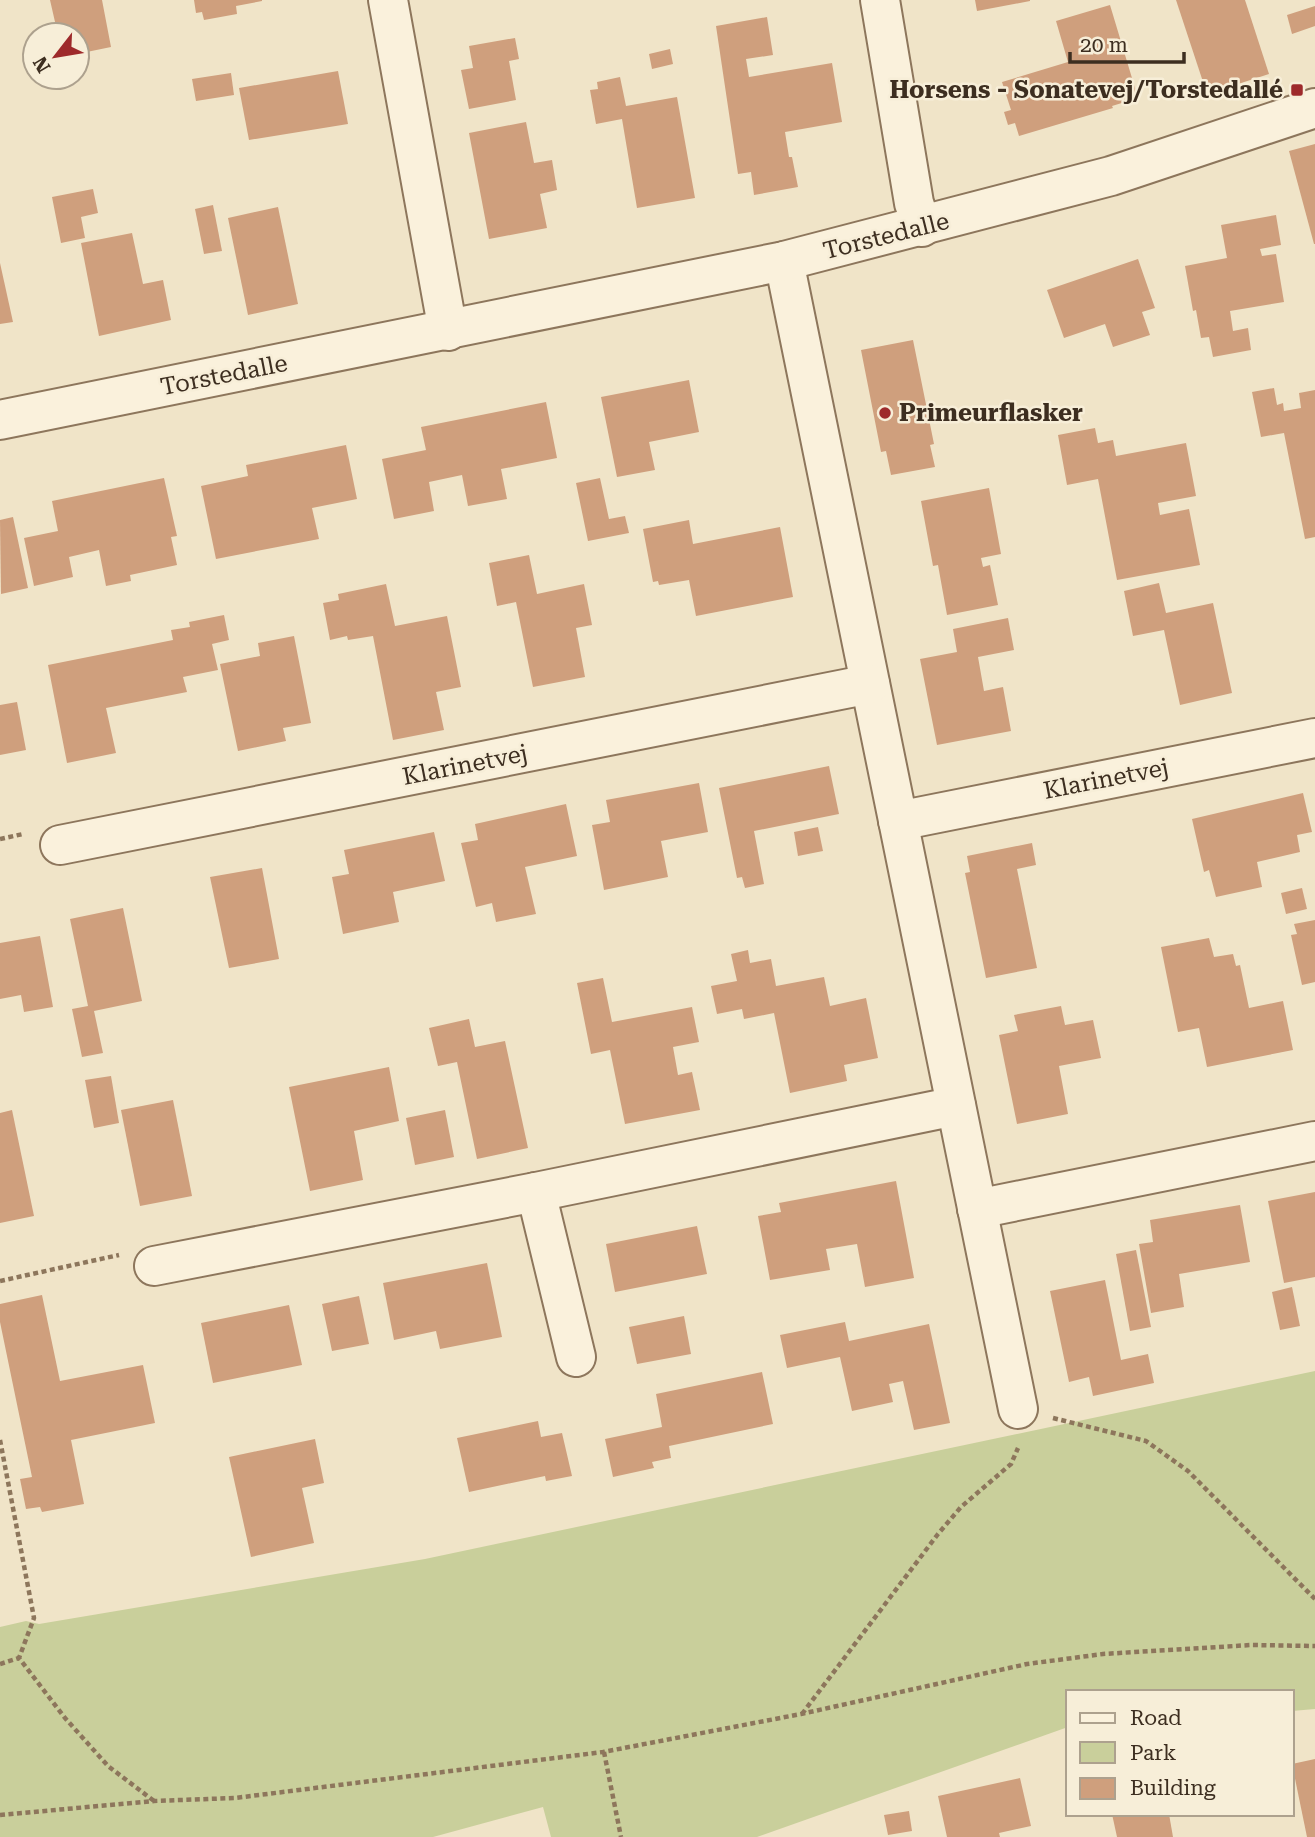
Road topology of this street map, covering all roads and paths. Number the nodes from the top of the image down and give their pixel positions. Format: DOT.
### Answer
graph roads {
  1 [pos="388,0"];
  2 [pos="880,0"];
  3 [pos="1315,108"];
  4 [pos="922,227"];
  5 [pos="784,261"];
  6 [pos="448,331"];
  7 [pos="0,419"];
  8 [pos="870,684"];
  9 [pos="1315,738"];
  10 [pos="898,821"];
  11 [pos="60,845"];
  12 [pos="956,1106"];
  13 [pos="1315,1141"];
  14 [pos="536,1192"];
  15 [pos="977,1209"];
  16 [pos="154,1266"];
  17 [pos="0,1281"];
  18 [pos="576,1357"];
  19 [pos="1017,1409"];
  20 [pos="0,1440"];
  21 [pos="1315,1599"];
  22 [pos="1315,1646"];
  23 [pos="19,1658"];
  24 [pos="0,1664"];
  25 [pos="801,1714"];
  26 [pos="603,1752"];
  27 [pos="154,1801"];
  28 [pos="0,1815"];
  29 [pos="621,1837"];
  1 -- 6 [label="street"];
  2 -- 4 [label="street"];
  3 -- 4 [label="street, Torstedalle"];
  4 -- 5 [label="street, Torstedalle"];
  5 -- 6 [label="street, Torstedalle"];
  5 -- 8 [label="street"];
  6 -- 7 [label="street, Torstedalle"];
  8 -- 10 [label="street"];
  8 -- 11 [label="street, Klarinetvej"];
  9 -- 10 [label="street, Klarinetvej"];
  10 -- 12 [label="street"];
  12 -- 14 [label="street"];
  12 -- 15 [label="street"];
  13 -- 15 [label="street"];
  14 -- 16 [label="street"];
  14 -- 18 [label="street"];
  15 -- 19 [label="street"];
  16 -- 17 [label="path"];
  19 -- 21 [label="path"];
  19 -- 25 [label="path"];
  20 -- 23 [label="path"];
  22 -- 25 [label="path"];
  23 -- 24 [label="path"];
  23 -- 27 [label="path"];
  25 -- 26 [label="path"];
  26 -- 27 [label="path"];
  26 -- 29 [label="path"];
  27 -- 28 [label="path"];
}
